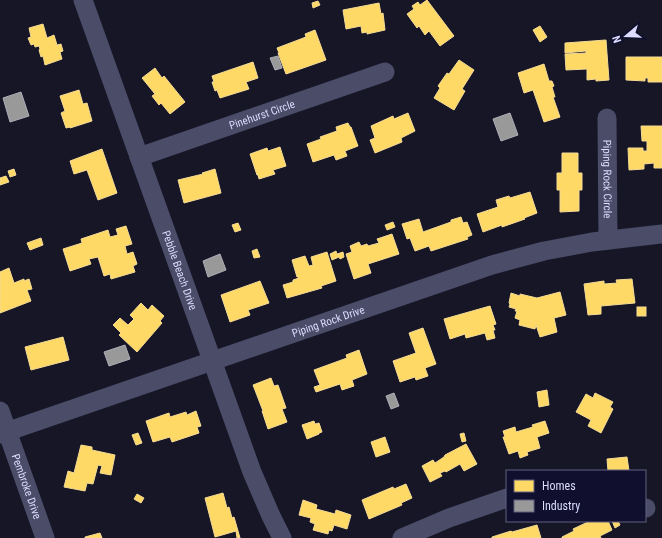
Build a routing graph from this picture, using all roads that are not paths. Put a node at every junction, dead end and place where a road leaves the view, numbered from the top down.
1 (83, 0) edge
2 (385, 72) dead end
3 (607, 118) dead end
4 (139, 157) junction
5 (662, 234) edge
6 (608, 240) junction
7 (212, 361) junction
8 (0, 411) edge
9 (4, 433) edge
10 (506, 498) edge
11 (45, 538) edge
12 (282, 538) edge
13 (402, 538) edge

1 - 4 street, Pebble Beach Drive
2 - 4 street, Pinehurst Circle
3 - 6 street, Piping Rock Circle
4 - 7 street, Pebble Beach Drive
5 - 6 street, Piping Rock Drive
6 - 7 street, Piping Rock Drive
7 - 9 street, Piping Rock Drive
7 - 12 street, Pebble Beach Drive
8 - 9 street, Pembroke Drive
9 - 11 street, Pembroke Drive
10 - 13 street

